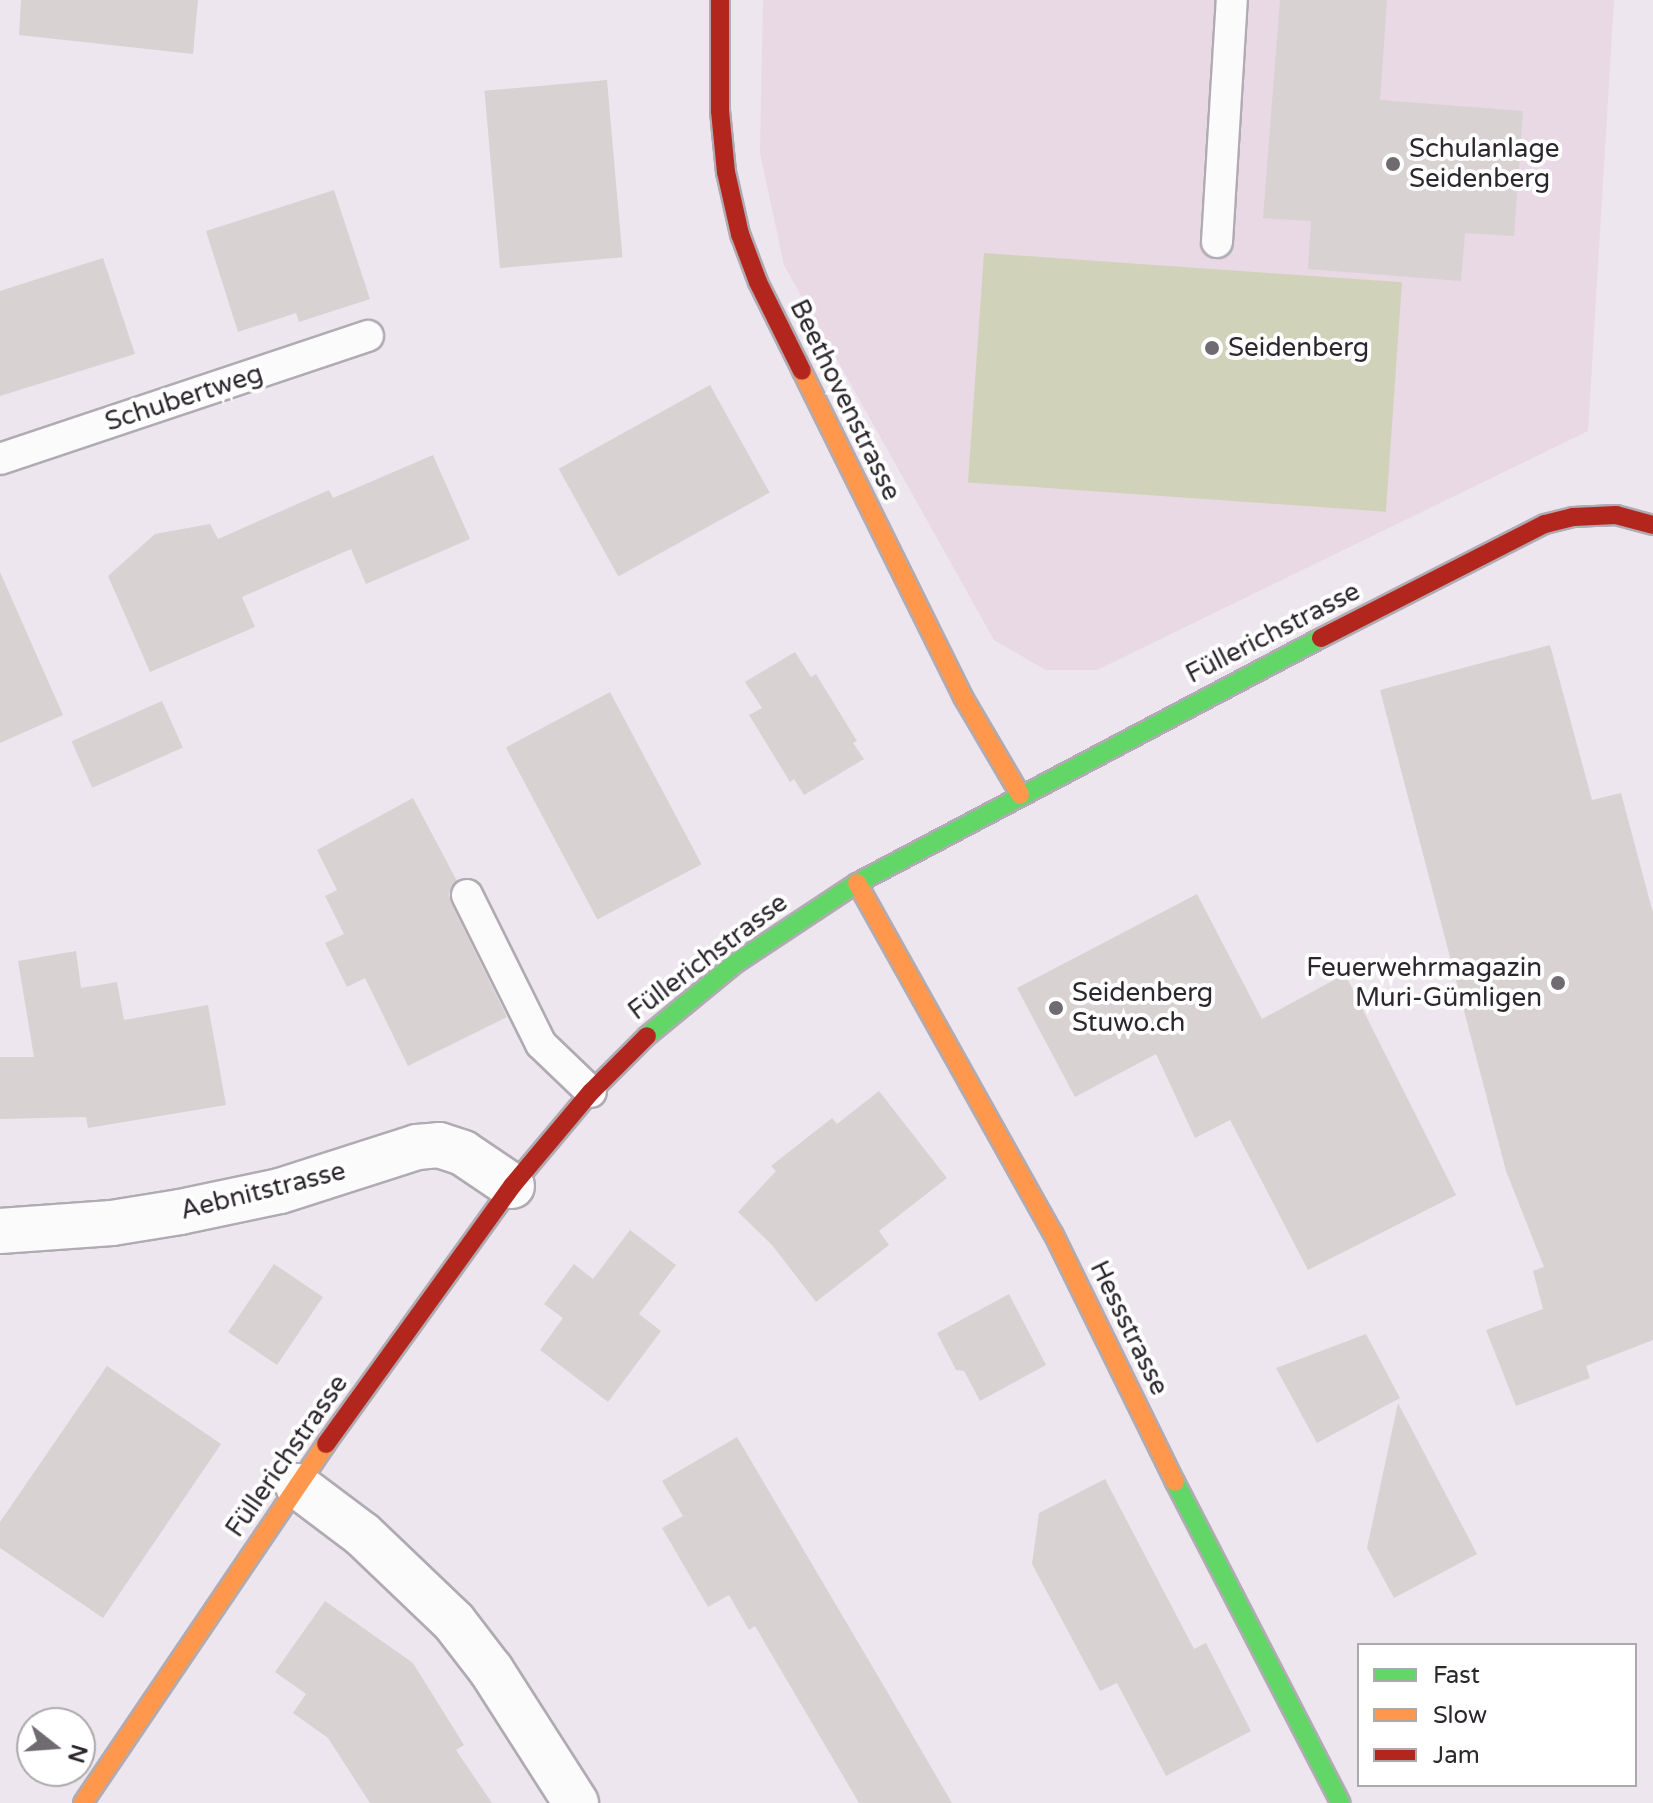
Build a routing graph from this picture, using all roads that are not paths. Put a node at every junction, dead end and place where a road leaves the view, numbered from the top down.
1 (720, 0) edge
2 (1232, 0) edge
3 (1217, 242) dead end
4 (368, 336) dead end
5 (0, 459) edge
6 (1653, 525) edge
7 (1020, 794) junction
8 (857, 883) junction
9 (467, 895) dead end
10 (591, 1092) junction
11 (512, 1186) junction
12 (0, 1231) edge
13 (298, 1486) junction
14 (83, 1803) edge
15 (576, 1803) edge
16 (1341, 1803) edge

1 - 7 street, Beethovenstrasse
2 - 3 lane
4 - 5 lane, Schubertweg
6 - 7 street, Füllerichstrasse
7 - 8 street, Füllerichstrasse
8 - 10 street, Füllerichstrasse
8 - 16 street, Hessstrasse
9 - 10 lane
10 - 11 street, Füllerichstrasse
11 - 12 street, Aebnitstrasse
11 - 13 street, Füllerichstrasse
13 - 14 street, Füllerichstrasse
13 - 15 street

